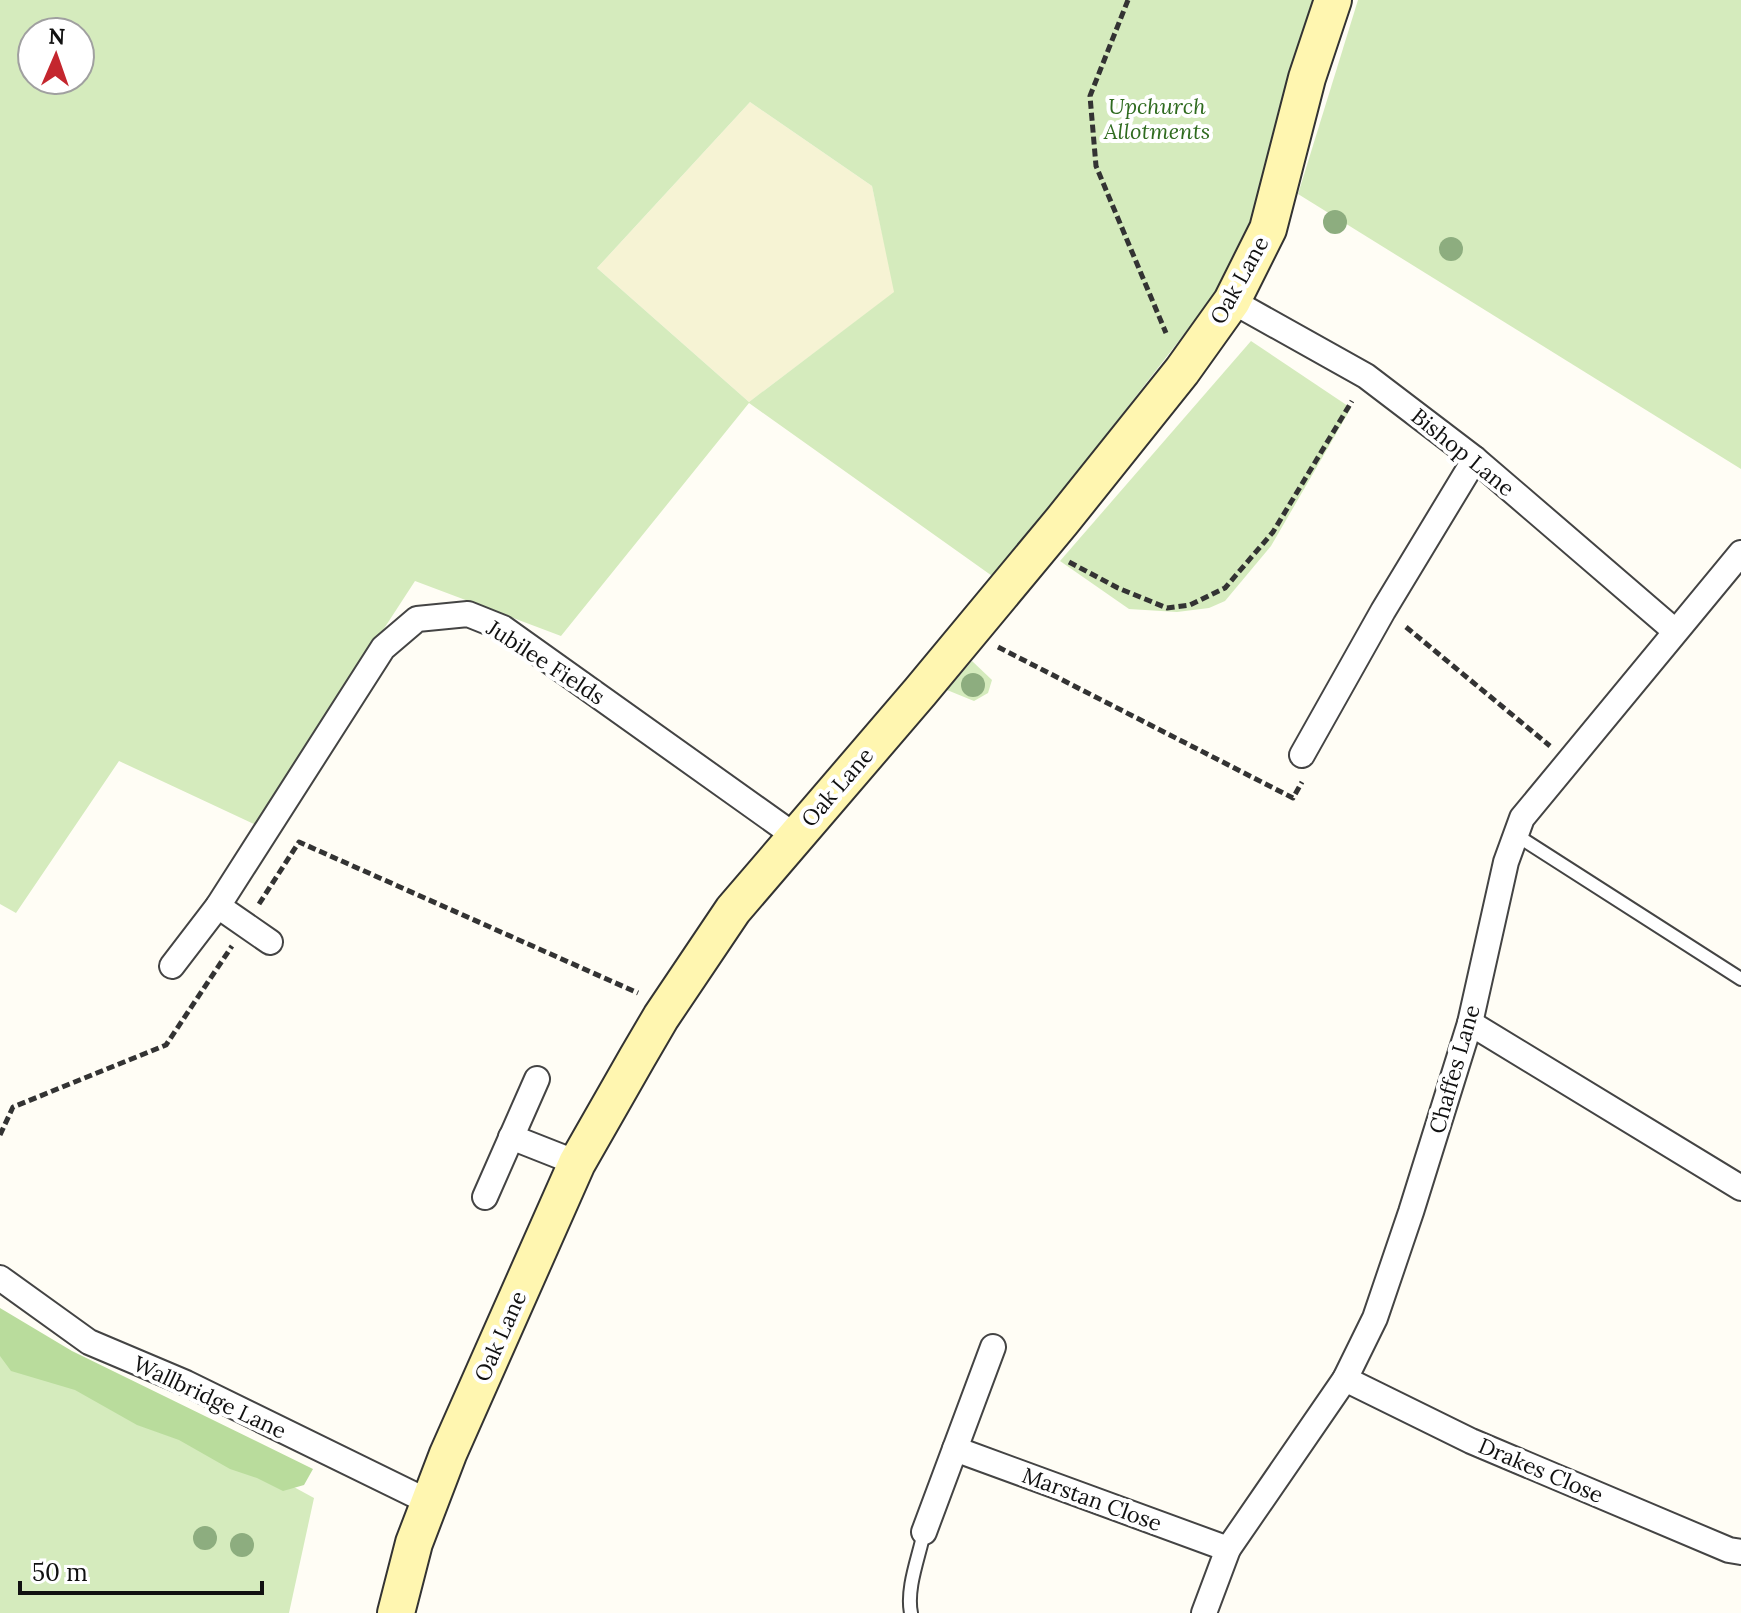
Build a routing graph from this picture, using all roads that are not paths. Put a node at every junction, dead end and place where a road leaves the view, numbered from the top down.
1 (1333, 0) edge
2 (1232, 301) junction
3 (1475, 459) junction
4 (1741, 553) edge
5 (1675, 631) junction
6 (1302, 755) road end
7 (1516, 835) junction
8 (795, 836) junction
9 (218, 906) junction
10 (270, 942) dead end
11 (172, 966) dead end
12 (1741, 979) edge
13 (1470, 1023) junction
14 (537, 1079) dead end
15 (511, 1137) junction
16 (577, 1163) junction
17 (1741, 1188) edge
18 (485, 1197) dead end
19 (0, 1278) edge
20 (993, 1347) dead end
21 (1345, 1379) junction
22 (955, 1449) junction
23 (429, 1502) junction
24 (924, 1532) joint
25 (1228, 1549) junction
26 (1741, 1552) edge
27 (396, 1613) edge
28 (911, 1613) edge
29 (1204, 1613) edge

1 - 2 street, Oak Lane
2 - 3 street, Bishop Lane
2 - 8 street, Oak Lane
3 - 5 street, Bishop Lane
3 - 6 street
4 - 5 street, Chaffes Lane
5 - 7 street, Chaffes Lane
7 - 12 lane
7 - 13 street, Chaffes Lane
8 - 9 street, Jubilee Fields
8 - 16 street, Oak Lane
9 - 10 street
9 - 11 street, Jubilee Fields
13 - 17 street
13 - 21 street, Chaffes Lane
14 - 15 street
15 - 16 street
15 - 18 street
16 - 23 street, Oak Lane
19 - 23 street, Wallbridge Lane
20 - 22 street
21 - 25 street, Chaffes Lane
21 - 26 street, Drakes Close
22 - 24 street
22 - 25 street, Marstan Close
23 - 27 street, Oak Lane
24 - 28 lane
25 - 29 street, Chaffes Lane

